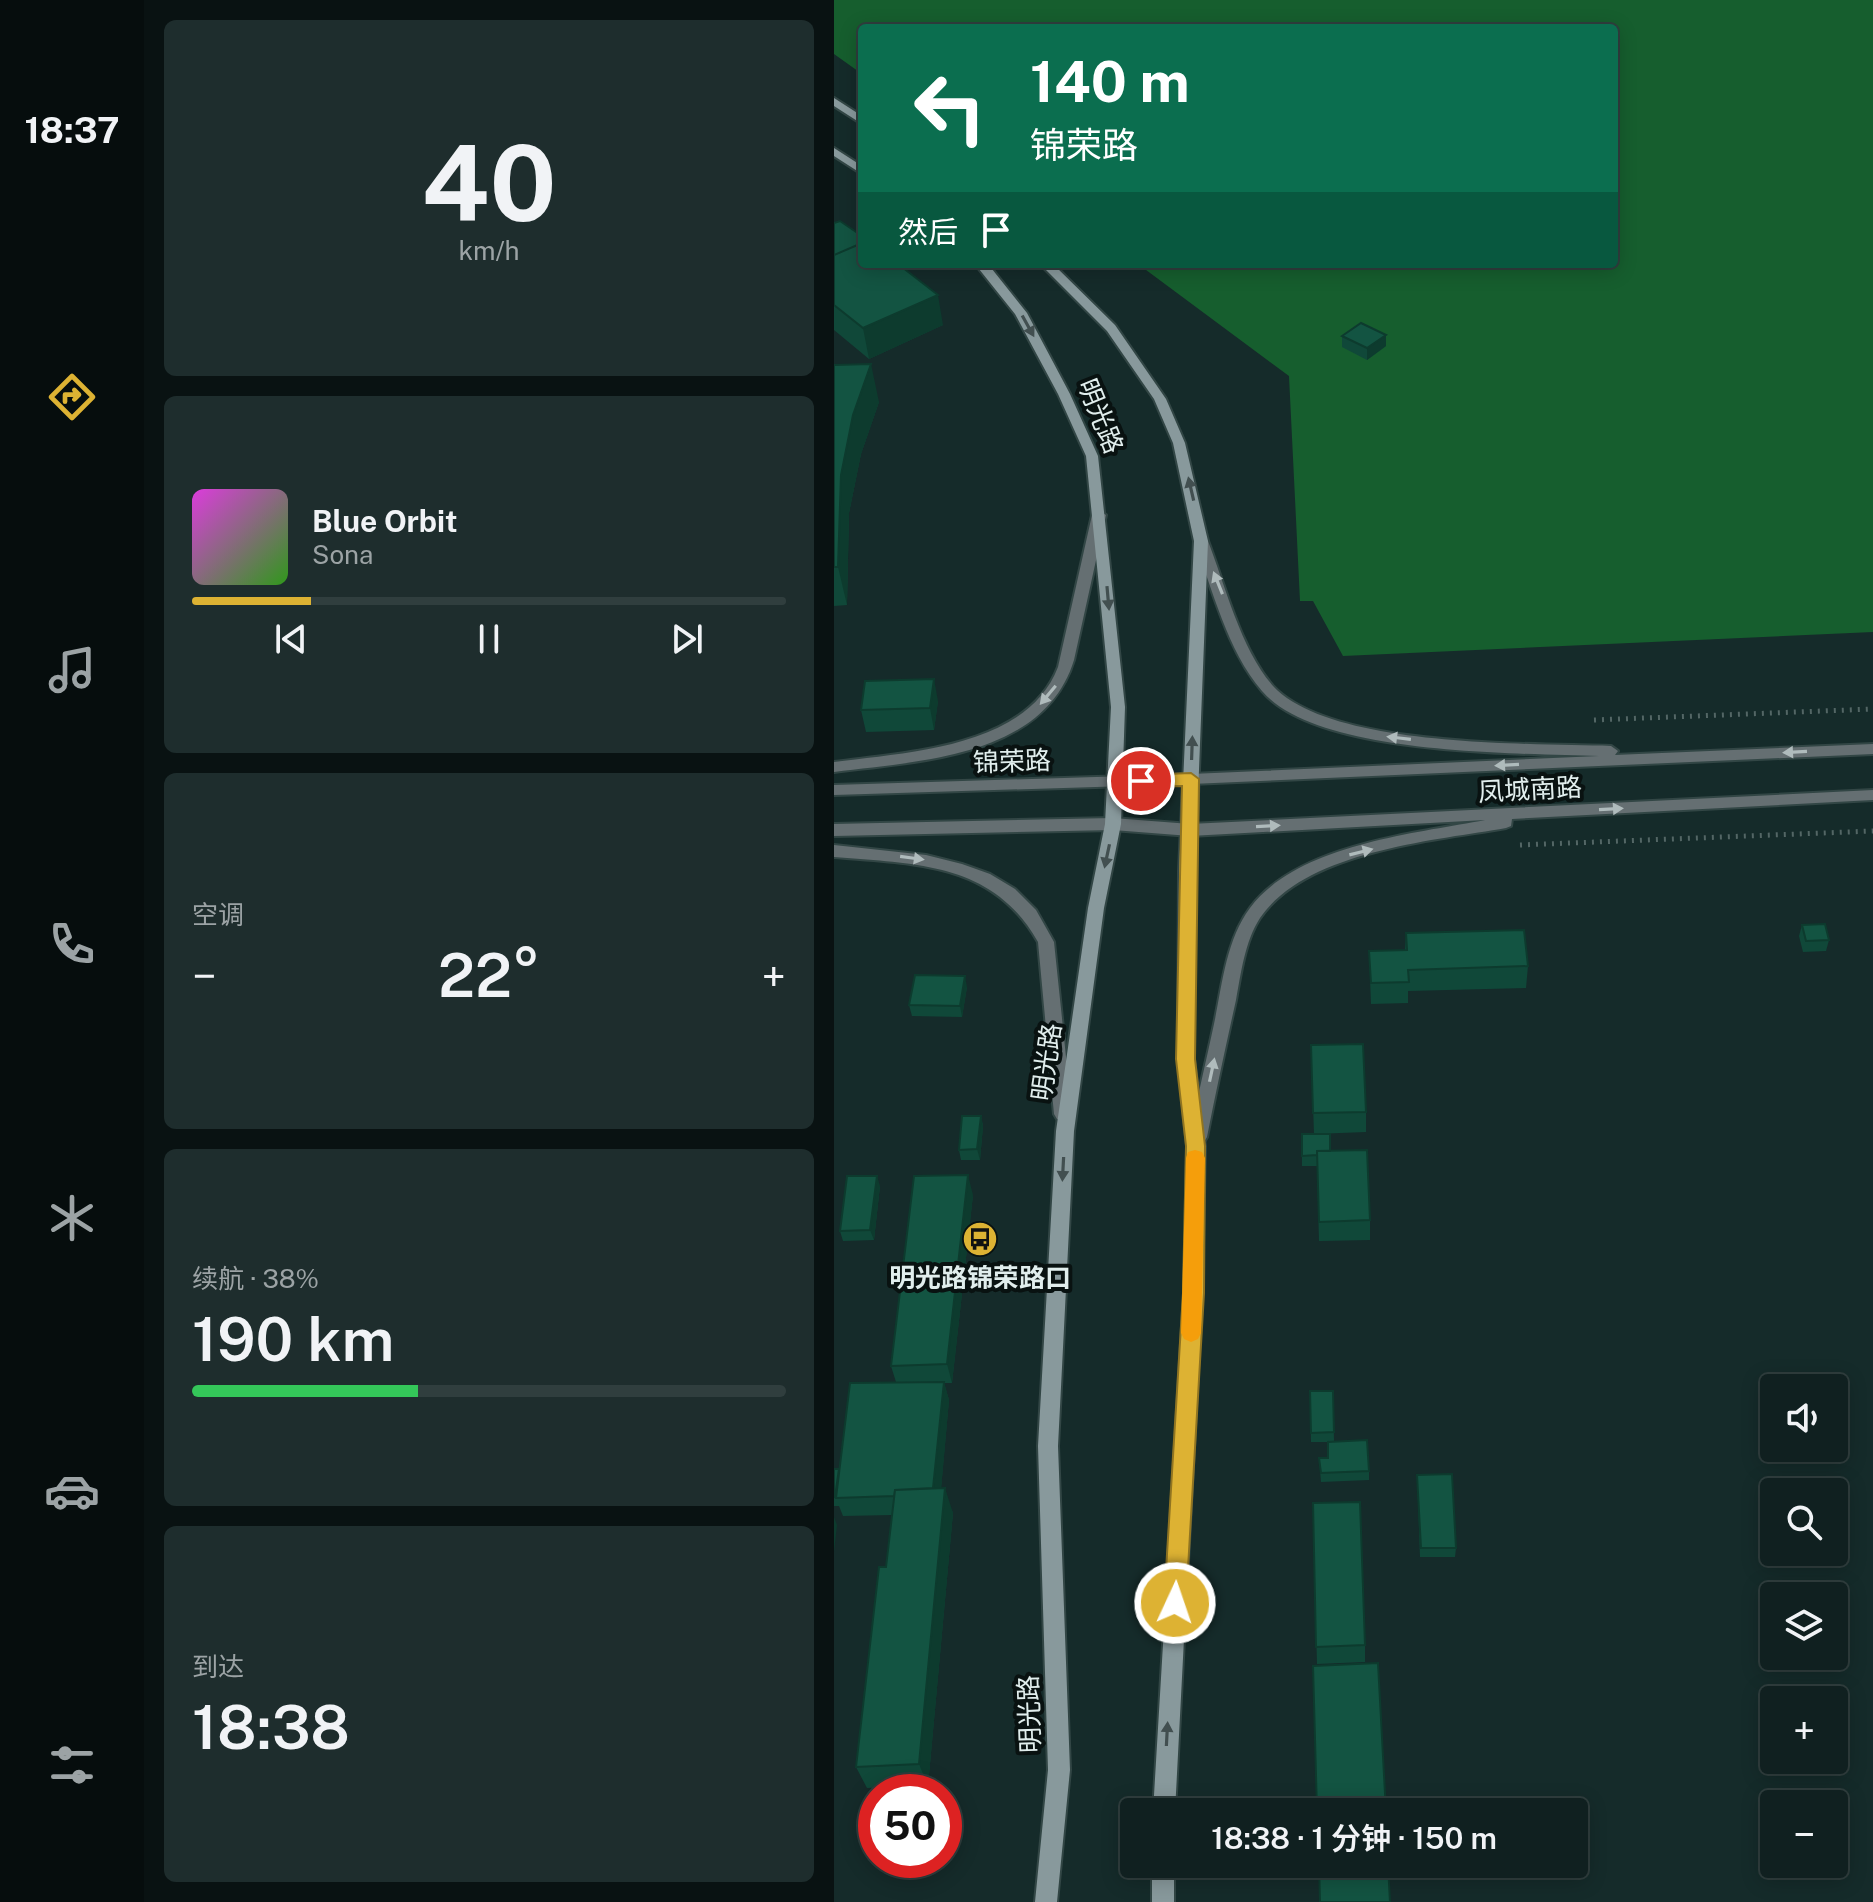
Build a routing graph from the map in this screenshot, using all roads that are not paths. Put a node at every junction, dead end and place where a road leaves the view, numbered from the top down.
1 (834, 101) edge
2 (858, 118) edge
3 (834, 151) edge
4 (858, 168) edge
5 (985, 268) edge
6 (1050, 268) edge
7 (1099, 514) junction
8 (1201, 541) junction
9 (1873, 749) edge
10 (1700, 757) junction
11 (834, 767) edge
12 (1191, 779) junction
13 (1116, 782) junction
14 (834, 790) edge
15 (1873, 795) edge
16 (1560, 811) junction
17 (1113, 824) junction
18 (834, 830) edge
19 (1190, 830) junction
20 (834, 851) edge
21 (1065, 1131) junction
22 (1196, 1146) junction
23 (1165, 1798) edge
24 (1163, 1878) edge
25 (1046, 1902) edge
26 (1163, 1902) edge

1 - 2 main road
3 - 4 main road
5 -> 7 main road, 明光路
8 -> 6 main road, 明光路
7 -> 11 street
7 -> 13 main road, 明光路
10 -> 8 street
12 -> 8 main road, 明光路
9 -> 10 street, 凤城南路
10 -> 12 street, 凤城南路
12 - 13 street, 锦荣路
12 - 19 main road, 明光路
13 - 14 street, 锦荣路
13 - 17 main road, 明光路
16 -> 15 street, 凤城南路
19 -> 16 street, 凤城南路
22 -> 16 street
17 - 18 street
17 - 19 street
17 -> 21 main road, 明光路
19 - 22 main road, 明光路
20 -> 21 street
21 -> 25 main road, 明光路
23 -> 22 main road, 明光路
24 - 26 main road

